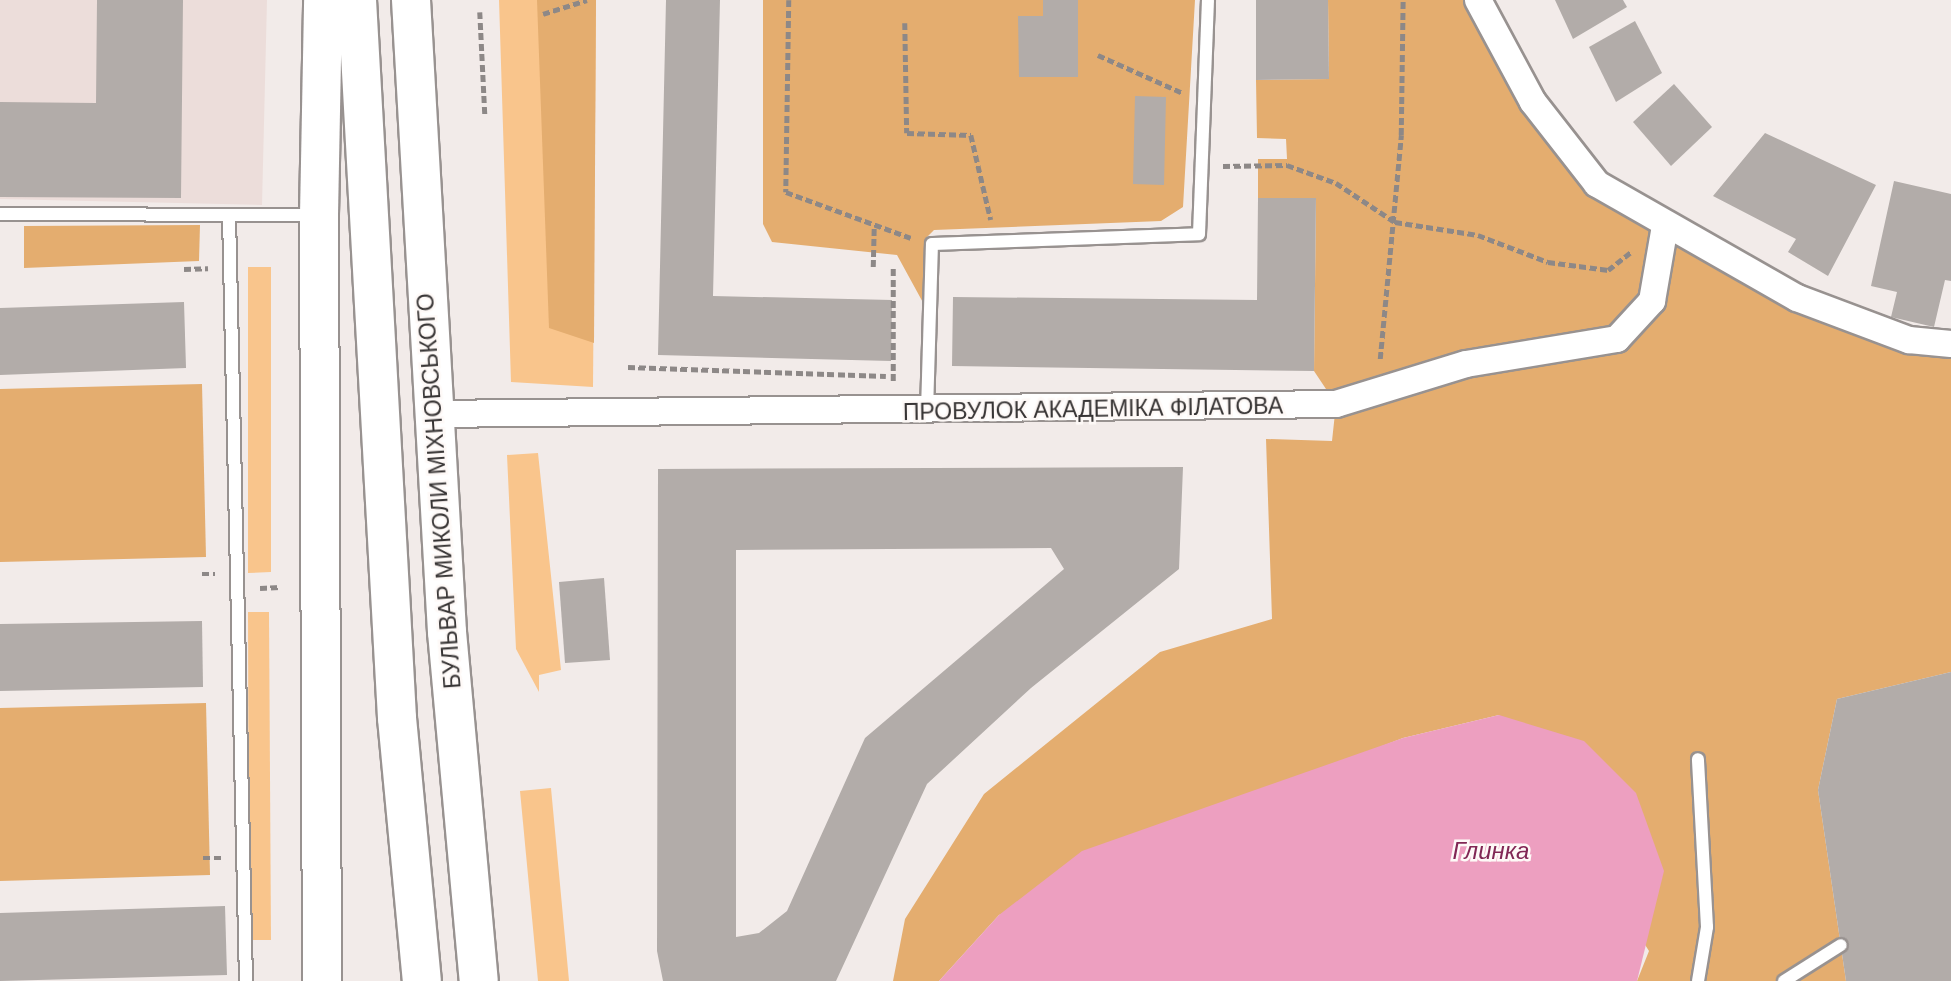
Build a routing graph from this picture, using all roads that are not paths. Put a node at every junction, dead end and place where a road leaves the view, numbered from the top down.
1 (323, 0) edge
2 (357, 0) edge
3 (411, 0) edge
4 (1208, 0) edge
5 (1478, 0) edge
6 (0, 214) edge
7 (229, 215) junction
8 (319, 215) junction
9 (1665, 226) junction
10 (1951, 344) edge
11 (927, 411) junction
12 (432, 414) junction
13 (1698, 759) dead end
14 (1841, 945) dead end
15 (246, 981) edge
16 (322, 981) edge
17 (422, 981) edge
18 (479, 981) edge
19 (1698, 981) edge
20 (1784, 981) edge

1 - 8 main road
2 - 17 main road
3 - 12 main road, БУЛЬВАР МИКОЛИ МІХНОВСЬКОГО
4 - 11 lane
5 - 9 street
6 - 7 lane
7 - 8 lane
7 - 15 lane
8 - 16 main road
9 - 10 street
9 - 11 street, ПРОВУЛОК АКАДЕМІКА ФІЛАТОВА
11 - 12 street, ПРОВУЛОК АКАДЕМІКА ФІЛАТОВА
12 - 18 main road, БУЛЬВАР МИКОЛИ МІХНОВСЬКОГО
13 - 19 lane
14 - 20 lane

